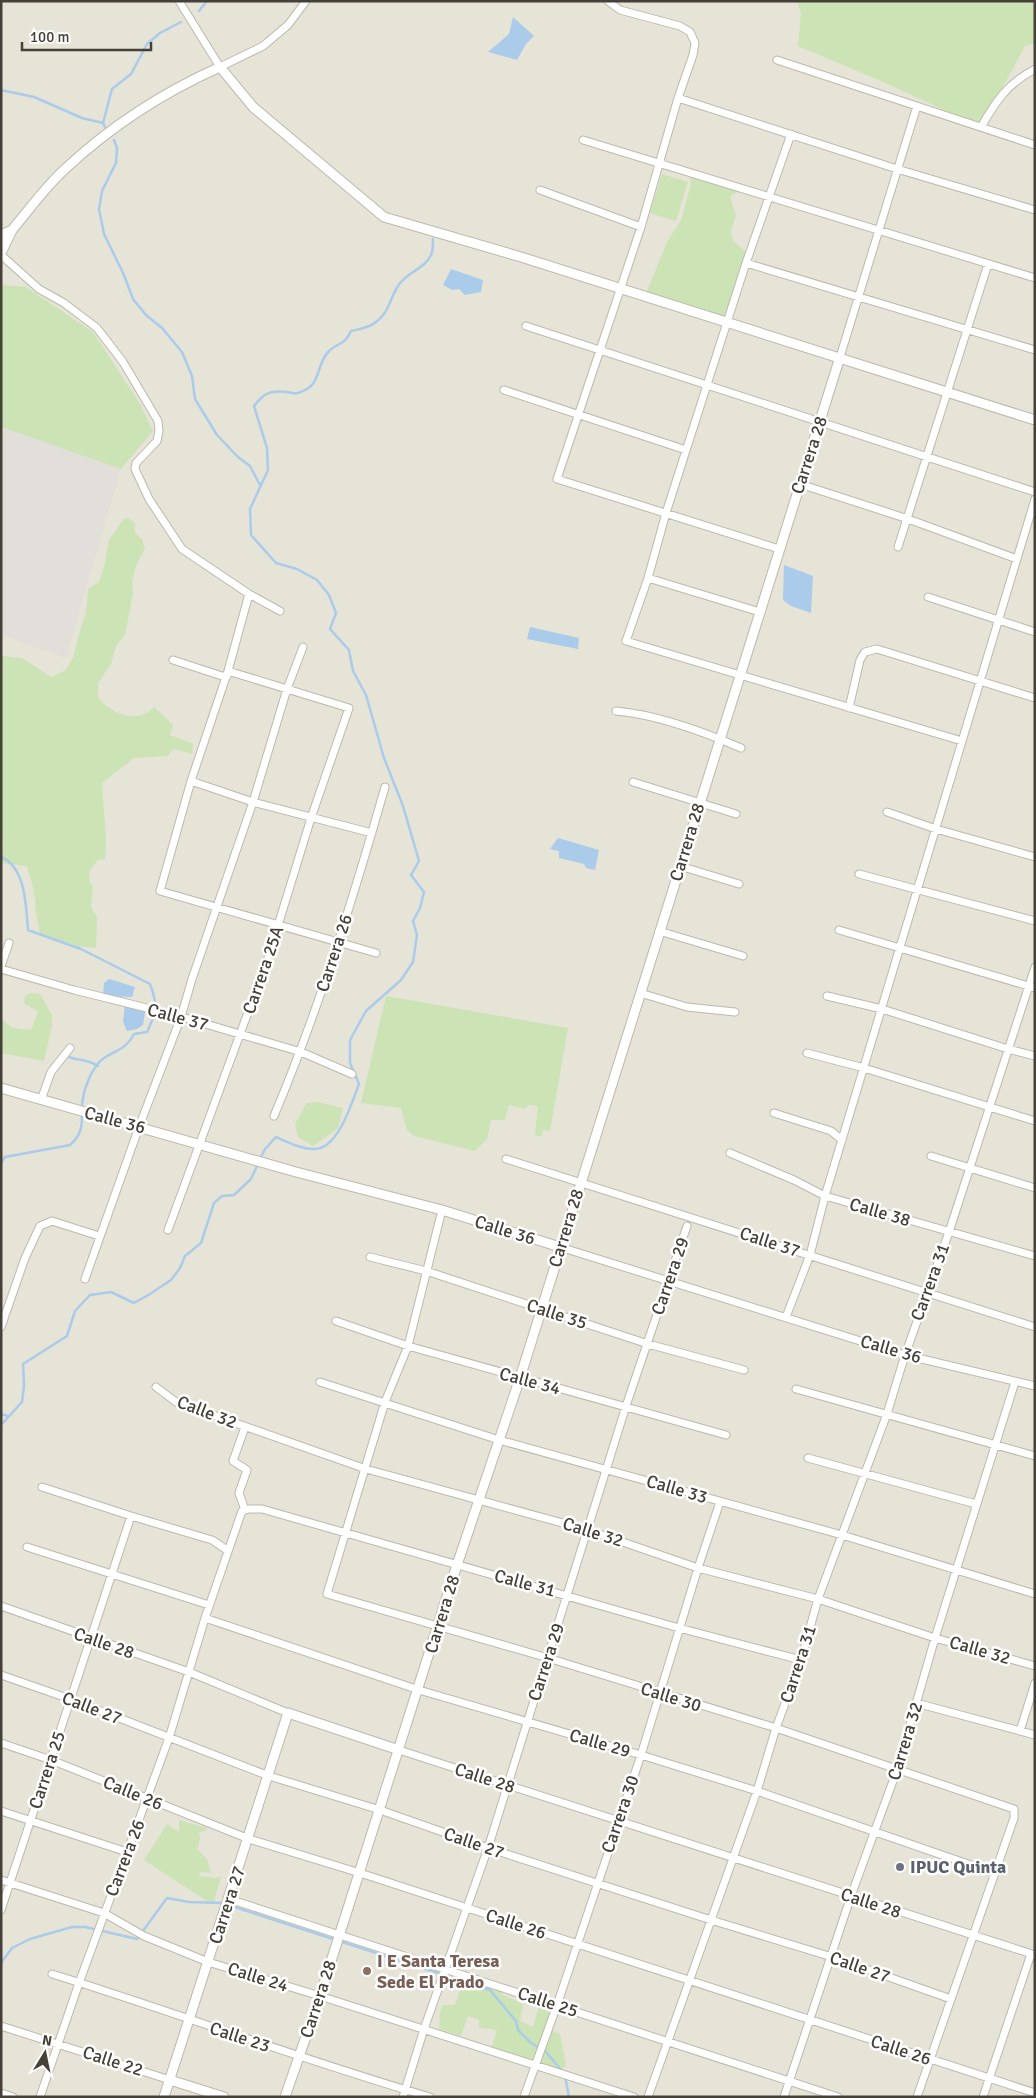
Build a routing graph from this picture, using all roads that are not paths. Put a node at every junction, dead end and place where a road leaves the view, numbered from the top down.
1 (179, 1) edge
2 (306, 1) edge
3 (608, 1) edge
4 (777, 60) dead end
5 (220, 67) junction
6 (1035, 69) edge
7 (678, 98) junction
8 (916, 106) junction
9 (981, 127) junction
10 (791, 134) junction
11 (583, 140) dead end
12 (1035, 145) edge
13 (659, 163) junction
14 (897, 169) junction
15 (540, 190) dead end
16 (769, 196) junction
17 (1035, 210) edge
18 (641, 227) junction
19 (12, 230) junction
20 (879, 230) junction
21 (1, 235) edge
22 (1, 254) edge
23 (746, 263) junction
24 (988, 264) junction
25 (1035, 278) edge
26 (621, 289) junction
27 (859, 297) junction
28 (728, 323) junction
29 (526, 326) dead end
30 (968, 330) junction
31 (599, 349) junction
32 (1035, 350) edge
33 (840, 358) junction
34 (708, 386) junction
35 (504, 390) dead end
36 (946, 393) junction
37 (579, 414) junction
38 (1035, 420) edge
39 (820, 421) junction
40 (686, 450) junction
41 (928, 456) junction
42 (800, 484) junction
43 (1035, 492) edge
44 (1035, 499) edge
45 (666, 513) junction
46 (908, 520) junction
47 (898, 547) dead end
48 (779, 549) junction
49 (1017, 559) junction
50 (648, 578) junction
51 (250, 594) junction
52 (928, 598) dead end
53 (280, 611) dead end
54 (760, 612) junction
55 (998, 620) junction
56 (1035, 632) edge
57 (303, 647) dead end
58 (173, 660) dead end
59 (228, 673) junction
60 (740, 675) junction
61 (980, 681) junction
62 (287, 689) junction
63 (1035, 698) edge
64 (849, 708) junction
65 (616, 712) dead end
66 (720, 738) junction
67 (962, 742) junction
68 (741, 748) dead end
69 (191, 781) junction
70 (633, 782) dead end
71 (385, 787) dead end
72 (253, 802) junction
73 (700, 803) junction
74 (887, 812) dead end
75 (736, 814) dead end
76 (312, 818) junction
77 (936, 829) junction
78 (372, 833) junction
79 (1035, 857) edge
80 (680, 866) junction
81 (859, 874) dead end
82 (739, 884) dead end
83 (917, 890) junction
84 (217, 907) junction
85 (1035, 921) edge
86 (278, 925) junction
87 (839, 930) dead end
88 (659, 931) junction
89 (339, 941) junction
90 (9, 943) dead end
91 (900, 948) junction
92 (376, 953) dead end
93 (743, 956) dead end
94 (1, 967) edge
95 (1035, 967) edge
96 (1032, 988) edge
97 (640, 993) junction
98 (827, 996) dead end
99 (882, 1009) junction
100 (735, 1012) dead end
101 (178, 1016) junction
102 (240, 1035) junction
103 (70, 1048) dead end
104 (1008, 1049) junction
105 (301, 1052) junction
106 (806, 1053) dead end
107 (1035, 1056) edge
108 (864, 1068) junction
109 (352, 1074) dead end
110 (1, 1088) edge
111 (41, 1100) junction
112 (990, 1106) junction
113 (774, 1113) dead end
114 (274, 1116) dead end
115 (1035, 1121) edge
116 (139, 1127) junction
117 (842, 1140) junction
118 (201, 1144) junction
119 (730, 1153) dead end
120 (931, 1156) dead end
121 (506, 1159) dead end
122 (969, 1169) junction
123 (580, 1183) junction
124 (1035, 1188) edge
125 (825, 1196) junction
126 (442, 1210) junction
127 (687, 1226) dead end
128 (168, 1230) dead end
129 (949, 1232) junction
130 (100, 1236) junction
131 (560, 1247) junction
132 (810, 1255) junction
133 (1035, 1256) edge
134 (370, 1257) dead end
135 (426, 1271) junction
136 (85, 1279) dead end
137 (669, 1280) junction
138 (926, 1292) junction
139 (541, 1308) junction
140 (786, 1317) junction
141 (336, 1321) dead end
142 (1035, 1326) edge
143 (1, 1327) edge
144 (648, 1344) junction
145 (408, 1346) junction
146 (904, 1355) junction
147 (744, 1370) dead end
148 (520, 1378) junction
149 (320, 1382) dead end
150 (1015, 1382) junction
151 (156, 1386) dead end
152 (1035, 1386) edge
153 (796, 1389) dead end
154 (385, 1402) junction
155 (626, 1406) junction
156 (887, 1414) junction
157 (245, 1427) junction
158 (726, 1435) dead end
159 (499, 1440) junction
160 (995, 1445) junction
161 (1035, 1456) edge
162 (808, 1458) dead end
163 (606, 1468) junction
164 (366, 1469) junction
165 (865, 1474) junction
166 (42, 1488) dead end
167 (478, 1500) junction
168 (720, 1502) junction
169 (976, 1504) junction
170 (247, 1509) junction
171 (130, 1516) junction
172 (588, 1530) junction
173 (346, 1533) junction
174 (842, 1535) junction
175 (27, 1547) dead end
176 (227, 1550) junction
177 (457, 1565) junction
178 (698, 1568) junction
179 (956, 1570) junction
180 (111, 1574) junction
181 (1035, 1594) edge
182 (567, 1595) junction
183 (818, 1599) junction
184 (209, 1605) junction
185 (1, 1606) edge
186 (205, 1618) junction
187 (439, 1626) junction
188 (679, 1628) junction
189 (935, 1638) junction
190 (91, 1639) junction
191 (548, 1658) junction
192 (801, 1660) junction
193 (1035, 1666) edge
194 (189, 1672) junction
195 (1, 1676) edge
196 (1035, 1683) edge
197 (418, 1690) junction
198 (660, 1694) junction
199 (70, 1699) junction
200 (916, 1703) junction
201 (288, 1713) junction
202 (527, 1722) junction
203 (776, 1728) junction
204 (1020, 1731) junction
205 (1035, 1735) edge
206 (169, 1738) junction
207 (1, 1743) edge
208 (399, 1750) junction
209 (641, 1754) junction
210 (51, 1760) junction
211 (897, 1770) junction
212 (269, 1776) junction
213 (507, 1786) junction
214 (757, 1791) junction
215 (147, 1799) junction
216 (380, 1810) junction
217 (1, 1811) edge
218 (31, 1820) junction
219 (619, 1820) junction
220 (875, 1832) junction
221 (249, 1838) junction
222 (488, 1848) junction
223 (127, 1852) junction
224 (733, 1858) junction
225 (360, 1873) junction
226 (994, 1873) junction
227 (1, 1880) edge
228 (10, 1883) junction
229 (597, 1883) junction
230 (851, 1896) junction
231 (229, 1899) junction
232 (468, 1909) junction
233 (1, 1910) edge
234 (104, 1913) junction
235 (711, 1920) junction
236 (340, 1934) junction
237 (974, 1936) junction
238 (576, 1943) junction
239 (1033, 1955) edge
240 (832, 1957) junction
241 (208, 1962) junction
242 (446, 1970) junction
243 (52, 1974) dead end
244 (690, 1981) junction
245 (79, 1982) junction
246 (320, 1996) junction
247 (951, 1998) junction
248 (557, 2005) junction
249 (189, 2020) junction
250 (811, 2020) junction
251 (1, 2026) edge
252 (424, 2029) junction
253 (668, 2041) junction
254 (58, 2043) junction
255 (299, 2056) junction
256 (930, 2060) junction
257 (535, 2065) junction
258 (988, 2078) junction
259 (170, 2080) junction
260 (789, 2080) junction
261 (1, 2093) edge
262 (404, 2093) edge
263 (1035, 2093) edge
264 (13, 2097) edge
265 (40, 2097) edge
266 (164, 2097) edge
267 (224, 2097) edge
268 (285, 2097) edge
269 (430, 2097) edge
270 (524, 2097) edge
271 (634, 2097) edge
272 (648, 2097) edge
273 (784, 2097) edge
274 (838, 2097) edge
275 (918, 2097) edge
276 (983, 2097) edge

1 - 5 street
2 - 5 street
3 - 7 street
4 - 8 street
5 - 19 street
5 - 26 street
6 - 9 street
7 - 10 street
7 - 13 street
8 - 9 street
8 - 14 street
9 - 12 street
10 - 14 street
10 - 16 street
11 - 13 street
13 - 16 street
13 - 18 street
14 - 17 street
14 - 20 street
15 - 18 street
16 - 20 street
16 - 23 street
18 - 26 street
19 - 21 street
19 - 22 street
20 - 24 street
20 - 27 street
22 - 51 street
23 - 27 street
23 - 28 street
24 - 25 street
24 - 30 street
26 - 28 street
26 - 31 street
27 - 30 street
27 - 33 street
28 - 33 street
28 - 34 street
29 - 31 street
30 - 32 street
30 - 36 street
31 - 34 street
31 - 37 street
33 - 36 street
33 - 39 street, Carrera 28
34 - 39 street
34 - 40 street
35 - 37 street
36 - 38 street
36 - 41 street
37 - 40 street
37 - 45 street
39 - 41 street
39 - 42 street, Carrera 28
40 - 45 street
41 - 43 street
41 - 46 street
42 - 46 street
42 - 48 street, Carrera 28
44 - 49 street
45 - 48 street
45 - 50 street
46 - 47 street
46 - 49 street
48 - 54 street, Carrera 28
49 - 55 street
50 - 54 street
50 - 60 street
51 - 53 street
51 - 59 street
52 - 55 street
54 - 60 street, Carrera 28
55 - 56 street
55 - 61 street
57 - 62 street
58 - 59 street
59 - 62 street
59 - 69 street
60 - 64 street
60 - 66 street, Carrera 28
61 - 63 street
61 - 64 street
61 - 67 street
62 - 72 street
62 - 76 street, Carrera 25A
64 - 67 street
65 - 66 street
66 - 68 street
66 - 73 street, Carrera 28
67 - 77 street
69 - 72 street
69 - 84 street
70 - 73 street
71 - 78 street, Carrera 26
72 - 76 street
72 - 84 street
73 - 75 street
73 - 80 street, Carrera 28
74 - 77 street
76 - 78 street
76 - 86 street, Carrera 25A
77 - 79 street
77 - 83 street
78 - 89 street, Carrera 26
80 - 82 street
80 - 88 street, Carrera 28
81 - 83 street
83 - 85 street
83 - 91 street
84 - 86 street
84 - 101 street
86 - 89 street
86 - 102 street, Carrera 25A
87 - 91 street
88 - 93 street
88 - 97 street, Carrera 28
89 - 92 street
89 - 105 street, Carrera 26
90 - 94 street
91 - 96 street
91 - 99 street
94 - 101 street, Calle 37
95 - 96 street, Carrera 31
96 - 104 street, Carrera 31
97 - 100 street
97 - 123 street, Carrera 28
98 - 99 street
99 - 104 street
99 - 108 street
101 - 102 street, Calle 37
101 - 116 street
102 - 105 street, Calle 37
102 - 118 street, Carrera 25A
103 - 111 street
104 - 107 street
104 - 112 street, Carrera 31
105 - 109 street, Calle 37
105 - 114 street, Carrera 26
106 - 108 street
108 - 112 street
108 - 117 street
110 - 111 street, Calle 36
111 - 116 street, Calle 36
112 - 115 street
112 - 122 street, Carrera 31
113 - 117 street
116 - 118 street, Calle 36
116 - 130 street
117 - 125 street
118 - 126 street, Calle 36
118 - 128 street, Carrera 25A
119 - 125 street, Calle 38
120 - 122 street
121 - 123 street, Calle 37
122 - 124 street
122 - 129 street, Carrera 31
123 - 131 street, Carrera 28
123 - 132 street, Calle 37
125 - 129 street, Calle 38
125 - 132 street
126 - 131 street, Calle 36
126 - 135 street
127 - 137 street, Carrera 29
129 - 133 street, Calle 38
129 - 138 street, Carrera 31
130 - 136 street
130 - 143 street
131 - 137 street, Calle 36
131 - 139 street, Carrera 28
132 - 138 street, Calle 37
132 - 140 street
134 - 135 street, Calle 35
135 - 139 street, Calle 35
135 - 145 street
137 - 140 street, Calle 36
137 - 144 street, Carrera 29
138 - 142 street, Calle 37
138 - 146 street, Carrera 31
139 - 144 street, Calle 35
139 - 148 street, Carrera 28
140 - 146 street, Calle 36
141 - 145 street, Calle 34
144 - 147 street, Calle 35
144 - 155 street, Carrera 29
145 - 148 street, Calle 34
145 - 154 street
146 - 150 street, Calle 36
146 - 156 street, Carrera 31
148 - 155 street, Calle 34
148 - 159 street, Carrera 28
149 - 154 street, Calle 33
150 - 152 street, Calle 36
150 - 160 street, Carrera 32
151 - 157 street, Calle 32
153 - 156 street
154 - 159 street, Calle 33
154 - 164 street
155 - 158 street, Calle 34
155 - 163 street, Carrera 29
156 - 160 street
156 - 165 street, Carrera 31
157 - 164 street, Calle 32
157 - 170 street
159 - 163 street, Calle 33
159 - 167 street, Carrera 28
160 - 161 street
160 - 169 street, Carrera 32
162 - 165 street
163 - 168 street, Calle 33
163 - 172 street, Carrera 29
164 - 167 street, Calle 32
164 - 173 street
165 - 169 street
165 - 174 street, Carrera 31
166 - 171 street
167 - 172 street, Calle 32
167 - 177 street, Carrera 28
168 - 174 street, Calle 33
168 - 178 street, Carrera 30
169 - 179 street, Carrera 32
170 - 173 street, Calle 31
170 - 176 street, Carrera 26
171 - 176 street
171 - 180 street, Carrera 25
172 - 178 street, Calle 32
172 - 182 street, Carrera 29
173 - 177 street, Calle 31
173 - 187 street, Calle 30
174 - 179 street, Calle 33
174 - 183 street, Carrera 31
175 - 180 street
176 - 184 street, Carrera 26
177 - 182 street, Calle 31
177 - 187 street, Carrera 28
178 - 183 street, Calle 32
178 - 188 street, Carrera 30
179 - 181 street, Calle 33
179 - 189 street, Carrera 32
180 - 184 street
180 - 190 street, Carrera 25
182 - 188 street, Calle 31
182 - 191 street, Carrera 29
183 - 189 street, Calle 32
183 - 192 street, Carrera 31
184 - 186 street, Carrera 26
185 - 190 street, Calle 28
186 - 194 street, Carrera 26
186 - 197 street, Calle 29
187 - 191 street, Calle 30
187 - 197 street, Carrera 28
188 - 192 street, Calle 31
188 - 198 street, Carrera 30
189 - 193 street, Calle 32
189 - 200 street, Carrera 32
190 - 194 street, Calle 28
190 - 199 street, Carrera 25
191 - 198 street, Calle 30
191 - 202 street, Carrera 29
192 - 203 street, Carrera 31
194 - 201 street, Calle 28
194 - 206 street, Carrera 26
195 - 199 street, Calle 27
196 - 204 street
197 - 202 street, Calle 29
197 - 208 street, Carrera 28
198 - 203 street, Calle 30
198 - 209 street, Carrera 30
199 - 206 street, Calle 27
199 - 210 street, Carrera 25
200 - 204 street
200 - 211 street, Carrera 32
201 - 208 street, Calle 28
201 - 212 street, Carrera 27
202 - 209 street, Calle 29
202 - 213 street, Carrera 29
203 - 211 street, Calle 30
203 - 214 street, Carrera 31
204 - 205 street
206 - 212 street, Calle 27
206 - 215 street, Carrera 26
207 - 210 street, Calle 26
208 - 213 street, Calle 28
208 - 216 street, Carrera 28
209 - 214 street, Calle 29
209 - 219 street, Carrera 30
210 - 215 street, Calle 26
210 - 218 street, Carrera 25
211 - 220 street, Carrera 32
211 - 226 street, Calle 30
212 - 216 street, Calle 27
212 - 221 street, Carrera 27
213 - 219 street, Calle 28
213 - 222 street, Carrera 29
214 - 220 street, Calle 29
214 - 224 street, Carrera 31
215 - 221 street, Calle 26
215 - 223 street, Carrera 26
216 - 222 street, Calle 27
216 - 225 street, Carrera 28
217 - 218 street
218 - 223 street
218 - 228 street, Carrera 25
219 - 224 street, Calle 28
219 - 229 street, Carrera 30
220 - 226 street, Calle 29
220 - 230 street, Carrera 32
221 - 225 street, Calle 26
221 - 231 street, Carrera 27
222 - 229 street, Calle 27
222 - 232 street, Carrera 29
223 - 234 street, Carrera 26
224 - 230 street, Calle 28
224 - 235 street, Carrera 31
225 - 232 street, Calle 26
225 - 236 street, Carrera 28
226 - 237 street
227 - 228 street, Calle 24
228 - 233 street, Carrera 25
228 - 234 street, Calle 24
229 - 235 street, Calle 27
229 - 238 street, Carrera 30
230 - 237 street, Calle 28
230 - 240 street, Carrera 32
231 - 236 street, Calle 25
231 - 241 street, Carrera 27
232 - 238 street, Calle 26
232 - 242 street, Carrera 29
234 - 241 street, Calle 24
234 - 245 street, Carrera 26
235 - 240 street, Calle 27
235 - 244 street, Carrera 31
236 - 242 street, Calle 25
236 - 246 street, Carrera 28
237 - 239 street, Calle 28
237 - 247 street
238 - 244 street, Calle 26
238 - 248 street, Carrera 30
239 - 258 street
240 - 247 street, Calle 27
240 - 250 street, Carrera 32
241 - 246 street, Calle 24
241 - 249 street, Carrera 27
242 - 248 street, Calle 25
242 - 252 street, Carrera 29
243 - 245 street, Calle 23
244 - 250 street, Calle 26
244 - 253 street, Carrera 31
245 - 249 street, Calle 23
245 - 254 street, Carrera 26
246 - 252 street, Calle 24
246 - 255 street, Carrera 28
247 - 256 street
248 - 253 street, Calle 25
248 - 257 street, Carrera 30
249 - 255 street, Calle 23
249 - 259 street, Carrera 27
250 - 256 street, Calle 26
250 - 260 street, Carrera 32
251 - 254 street, Calle 22
252 - 257 street, Calle 24
252 - 262 street, Carrera 29
253 - 260 street, Calle 25
253 - 272 street, Carrera 31
254 - 259 street, Calle 22
254 - 265 street, Carrera 26
255 - 262 street, Calle 23
255 - 268 street, Carrera 28
256 - 258 street, Calle 26
256 - 275 street
257 - 270 street, Carrera 30
257 - 271 street, Calle 24
258 - 263 street, Calle 26
258 - 276 street
259 - 266 street, Carrera 27
259 - 267 street, Calle 22
260 - 273 street, Carrera 32
260 - 274 street, Calle 25
261 - 264 street
262 - 269 street, Calle 23

